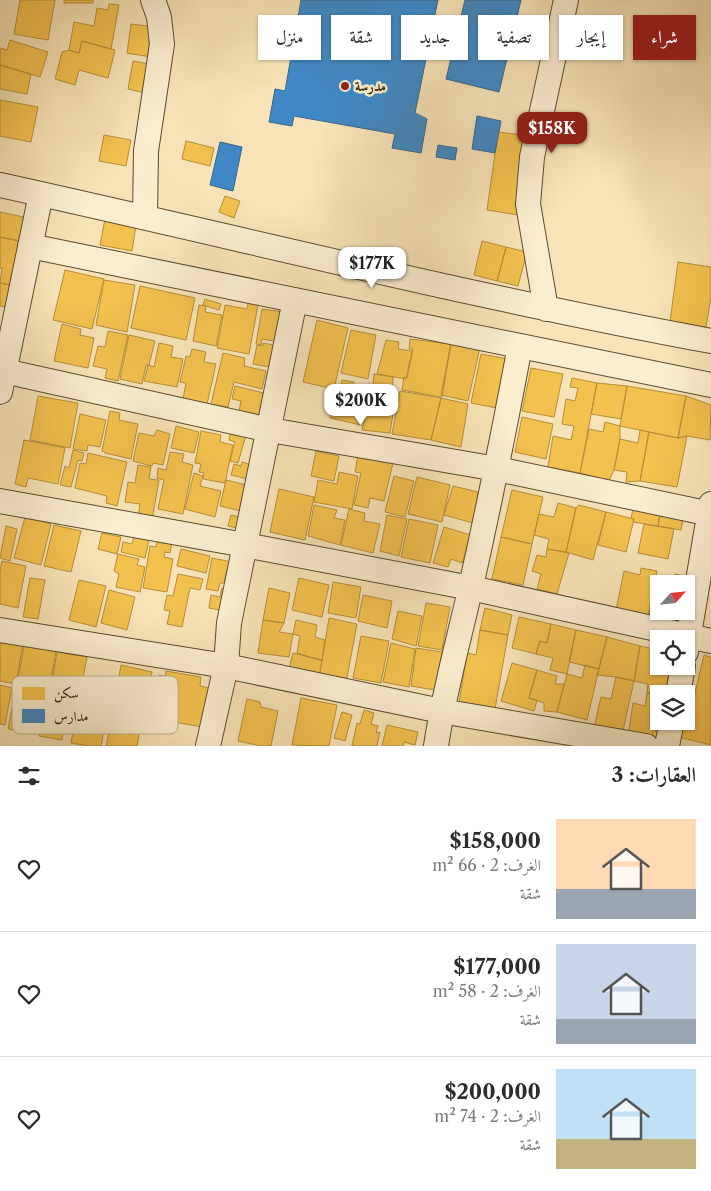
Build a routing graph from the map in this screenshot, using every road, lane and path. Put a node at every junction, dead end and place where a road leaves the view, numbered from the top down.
1 (153, 0) edge
2 (566, 0) edge
3 (0, 185) edge
4 (41, 194) junction
5 (145, 217) junction
6 (30, 246) junction
7 (295, 300) junction
8 (546, 309) junction
9 (711, 340) edge
10 (520, 346) junction
11 (2, 381) edge
12 (711, 385) edge
13 (270, 430) junction
14 (497, 469) junction
15 (0, 501) edge
16 (711, 511) edge
17 (245, 545) junction
18 (471, 588) junction
19 (0, 630) edge
20 (696, 643) edge
21 (226, 666) junction
22 (441, 711) junction
23 (670, 730) edge
24 (208, 746) edge
25 (436, 746) edge
26 (646, 746) edge
27 (667, 746) edge

1 - 5 street
2 - 8 street
3 - 4 street
4 - 5 street
4 - 6 street
5 - 8 street
6 - 7 street
6 - 11 street
7 - 10 street
7 - 13 street
8 - 9 street
10 - 12 street
10 - 14 street
11 - 13 street
13 - 14 street
13 - 17 street
14 - 16 street
14 - 18 street
15 - 17 street
16 - 20 street
17 - 18 street
17 - 21 street
18 - 20 street
18 - 22 street
19 - 21 street
21 - 22 street
21 - 24 street
22 - 25 street
22 - 26 street
23 - 27 street

